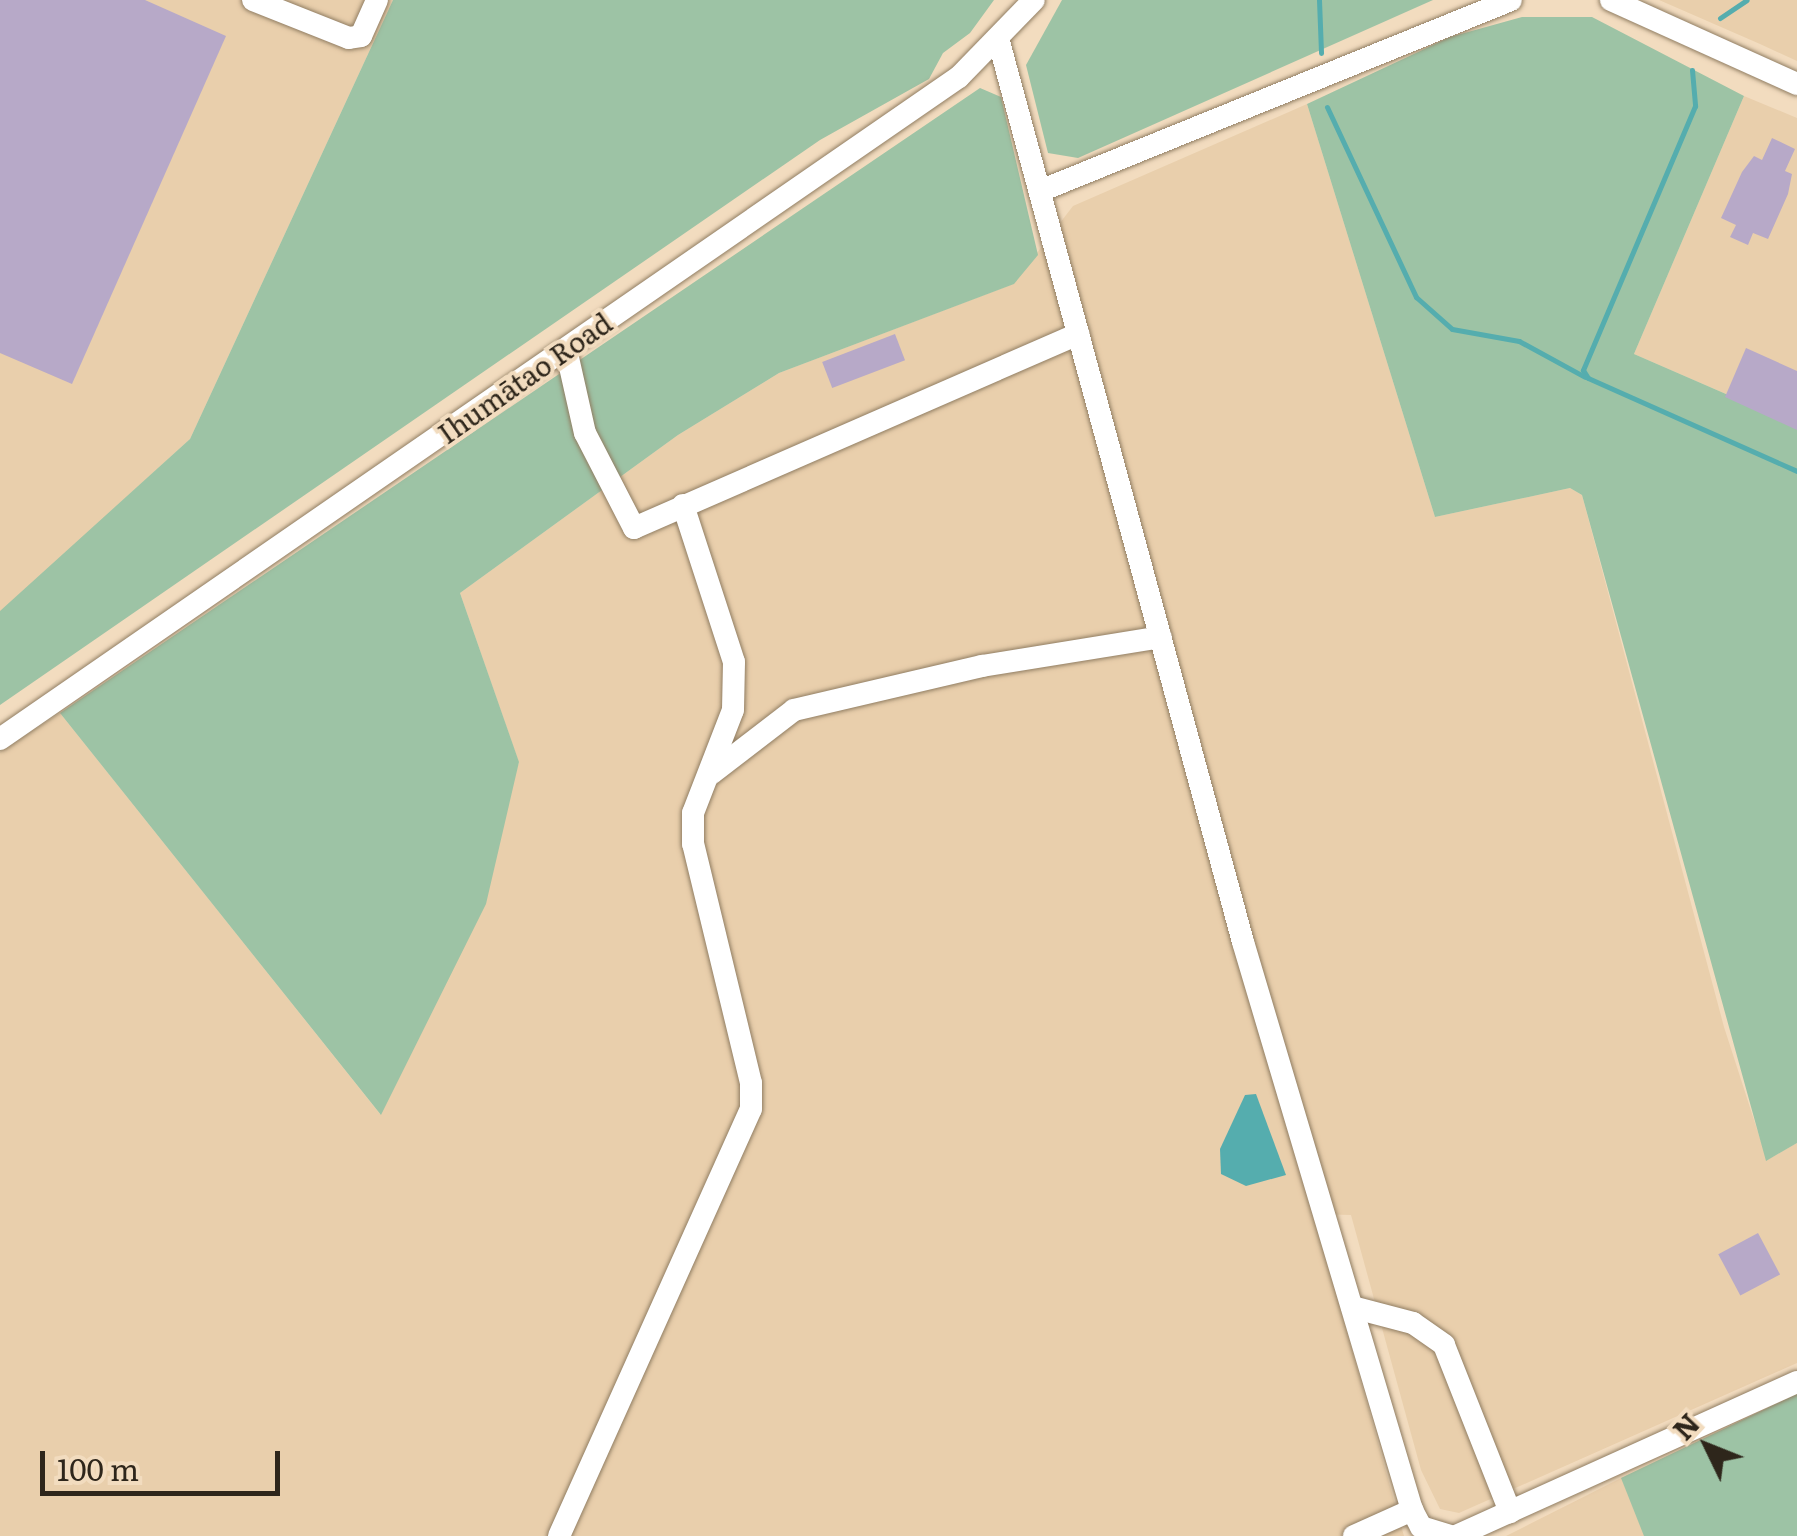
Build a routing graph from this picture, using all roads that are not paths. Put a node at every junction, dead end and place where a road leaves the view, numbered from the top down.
1 (253, 0) edge
2 (377, 0) edge
3 (1034, 0) edge
4 (1511, 0) edge
5 (1626, 2) edge
6 (999, 42) junction
7 (1797, 84) edge
8 (1040, 191) junction
9 (1079, 334) junction
10 (566, 348) junction
11 (683, 504) junction
12 (1161, 636) junction
13 (0, 739) edge
14 (702, 782) junction
15 (1352, 1308) junction
16 (1797, 1382) edge
17 (1412, 1510) junction
18 (1510, 1512) junction
19 (559, 1536) edge
20 (1354, 1536) edge
21 (1454, 1536) edge

1 - 2 street
3 - 6 street, Ihumātao Road
4 - 8 street
5 - 7 street
6 - 8 street
6 - 10 street, Ihumātao Road
8 - 9 street
9 - 11 street
9 - 12 street
10 - 11 street
10 - 13 street, Ihumātao Road
11 - 14 street
12 - 14 street
12 - 15 street
14 - 19 street
15 - 17 street
15 - 18 street
16 - 18 street
17 - 20 street
17 - 21 street
18 - 21 street

